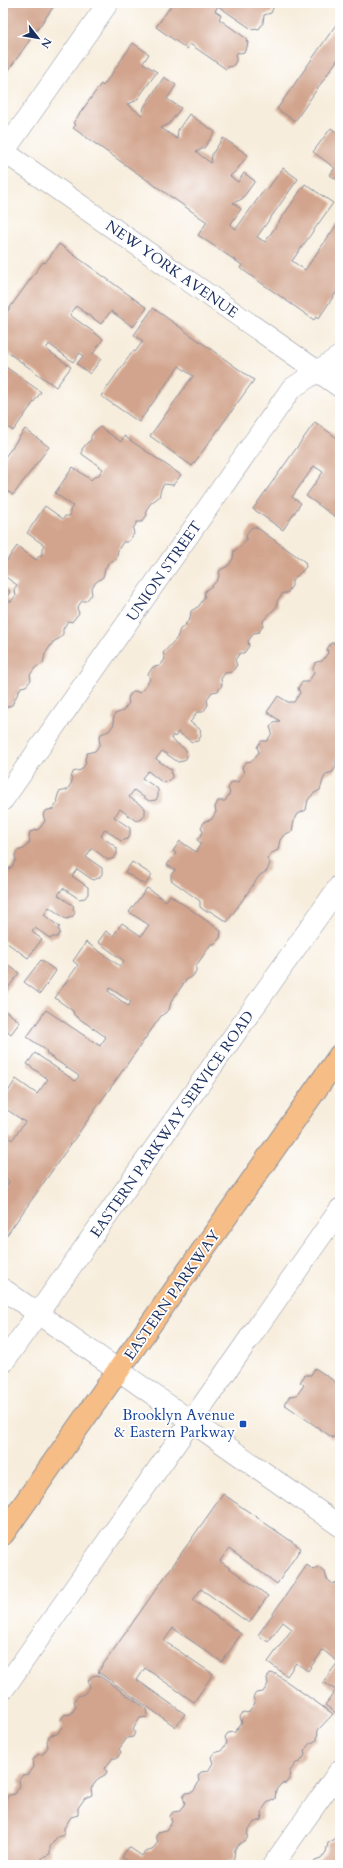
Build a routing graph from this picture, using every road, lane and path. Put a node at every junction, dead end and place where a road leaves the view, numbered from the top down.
1 (108, 3) edge
2 (3, 152) edge
3 (340, 356) edge
4 (318, 372) junction
5 (340, 388) edge
6 (3, 800) edge
7 (340, 885) edge
8 (340, 1056) edge
9 (340, 1209) edge
10 (3, 1289) edge
11 (38, 1314) junction
12 (3, 1364) edge
13 (119, 1370) junction
14 (191, 1421) junction
15 (340, 1526) edge
16 (3, 1534) edge
17 (3, 1690) edge
18 (340, 1770) edge
19 (273, 1865) edge

1 - 2 street
2 - 4 street, NEW YORK AVENUE
3 - 4 street, UNION STREET
4 - 5 street, NEW YORK AVENUE
4 - 6 street, UNION STREET
7 - 11 street, EASTERN PARKWAY SERVICE ROAD
8 - 13 main road, EASTERN PARKWAY
9 - 14 street
10 - 11 street
11 - 12 street, EASTERN PARKWAY SERVICE ROAD
11 - 13 street
13 - 14 street
13 - 16 main road, EASTERN PARKWAY
14 - 15 street
14 - 17 street
18 - 19 street

